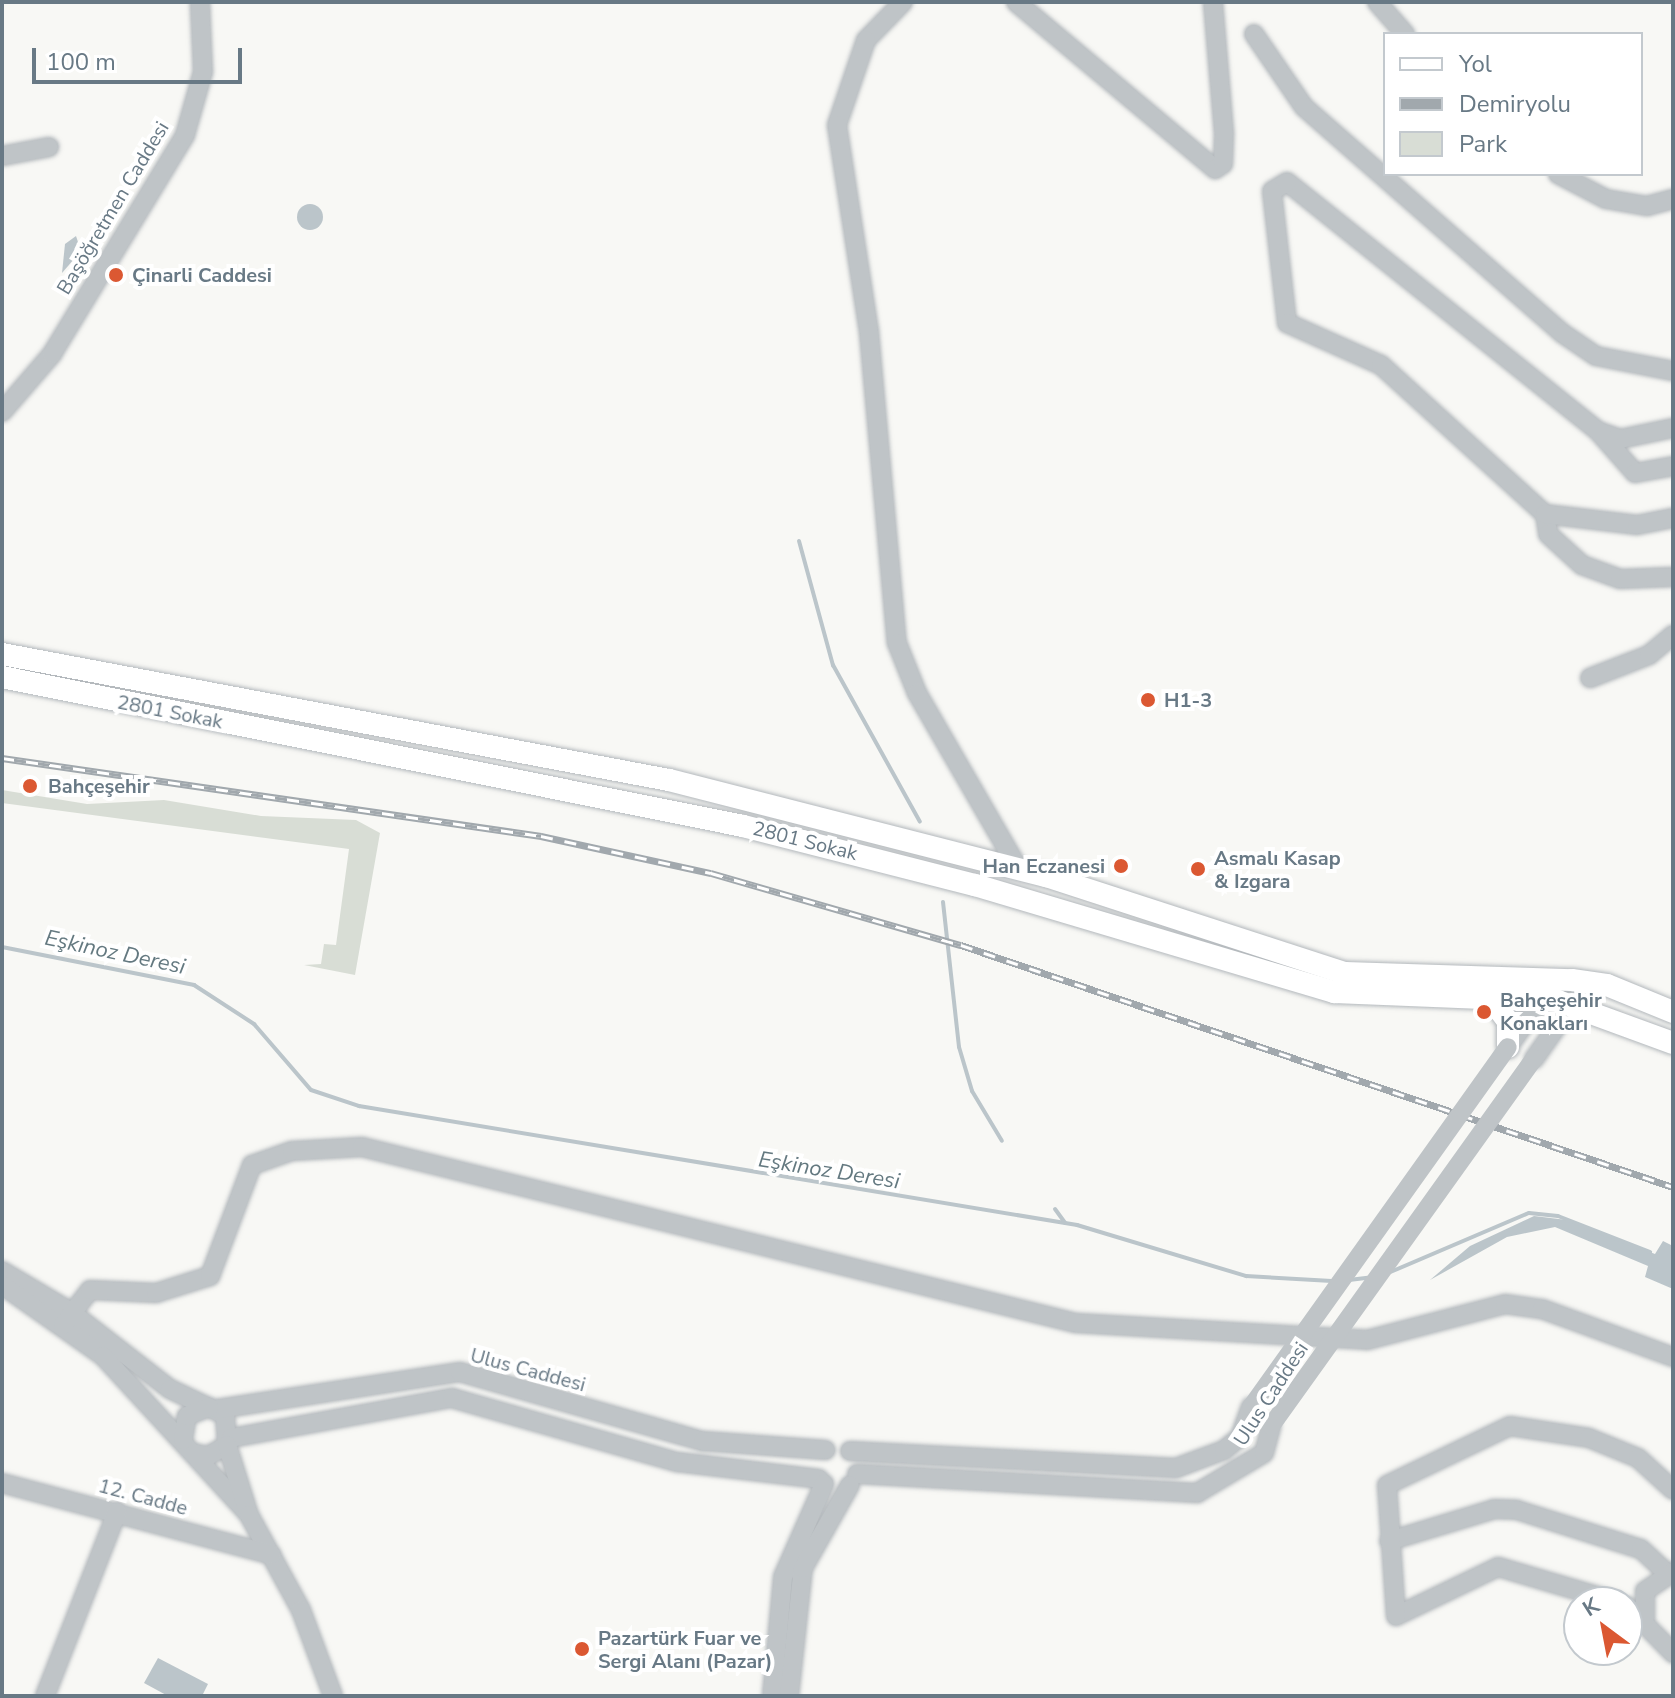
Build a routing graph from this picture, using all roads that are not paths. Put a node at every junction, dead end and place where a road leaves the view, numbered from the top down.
1 (200, 2) edge
2 (903, 2) edge
3 (1016, 2) edge
4 (1213, 2) edge
5 (1377, 2) edge
6 (1403, 32) edge
7 (1254, 34) dead end
8 (49, 147) dead end
9 (2, 156) edge
10 (1562, 176) edge
11 (1673, 199) edge
12 (1673, 371) edge
13 (2, 412) edge
14 (1673, 428) edge
15 (1598, 431) junction
16 (1673, 466) edge
17 (1545, 514) junction
18 (1673, 518) edge
19 (1673, 577) edge
20 (1673, 635) edge
21 (2, 654) edge
22 (2, 677) edge
23 (1590, 678) dead end
24 (1018, 868) junction
25 (945, 877) junction
26 (1544, 989) junction
27 (1489, 996) junction
28 (1569, 998) junction
29 (1673, 1012) edge
30 (1673, 1022) edge
31 (1673, 1043) edge
32 (1508, 1047) junction
33 (2, 1271) edge
34 (2, 1285) edge
35 (67, 1318) junction
36 (1673, 1357) edge
37 (214, 1408) junction
38 (229, 1441) junction
39 (188, 1447) junction
40 (826, 1450) junction
41 (850, 1451) junction
42 (854, 1480) junction
43 (822, 1481) junction
44 (2, 1483) edge
45 (1673, 1490) edge
46 (117, 1512) junction
47 (249, 1515) junction
48 (1389, 1541) junction
49 (272, 1555) junction
50 (1671, 1573) edge
51 (1563, 1586) edge
52 (1645, 1618) joint
53 (1673, 1653) edge
54 (45, 1696) edge
55 (333, 1696) edge
56 (772, 1696) edge
57 (789, 1696) edge

1 - 13 street, Başöğretmen Caddesi
2 - 24 street
3 - 4 street
5 - 6 street
7 - 12 street
8 - 9 street
10 - 11 street
14 - 15 street
15 - 16 street
15 - 17 street
17 - 18 street
17 - 19 street
20 - 23 street
21 - 24 main road, 2801 Sokak
22 - 25 main road, 2801 Sokak
24 - 25 main road
24 - 26 main road, 2801 Sokak
25 - 27 main road, 2801 Sokak
26 - 27 main road, 2801 Sokak
26 - 28 main road
26 - 29 main road
26 - 32 street, Ulus Caddesi
27 - 32 main road
28 - 30 main road
28 - 31 main road
28 - 42 street, Ulus Caddesi, bridge
32 - 41 street, Ulus Caddesi, bridge
33 - 35 street
34 - 35 street
35 - 36 street
35 - 37 street
35 - 39 street
37 - 38 street
37 - 39 street
37 - 40 street, Ulus Caddesi
38 - 39 street, Ulus Caddesi
38 - 43 street, Ulus Caddesi
38 - 47 street
39 - 47 street
40 - 41 street, Ulus Caddesi
40 - 43 street
41 - 42 street
42 - 43 street, Ulus Caddesi
42 - 57 street
43 - 56 street
44 - 46 street, 12. Cadde
45 - 48 street
46 - 49 street, 12. Cadde
46 - 54 street
47 - 49 street
48 - 50 street
48 - 51 street
49 - 55 street
50 - 52 street
52 - 53 street

